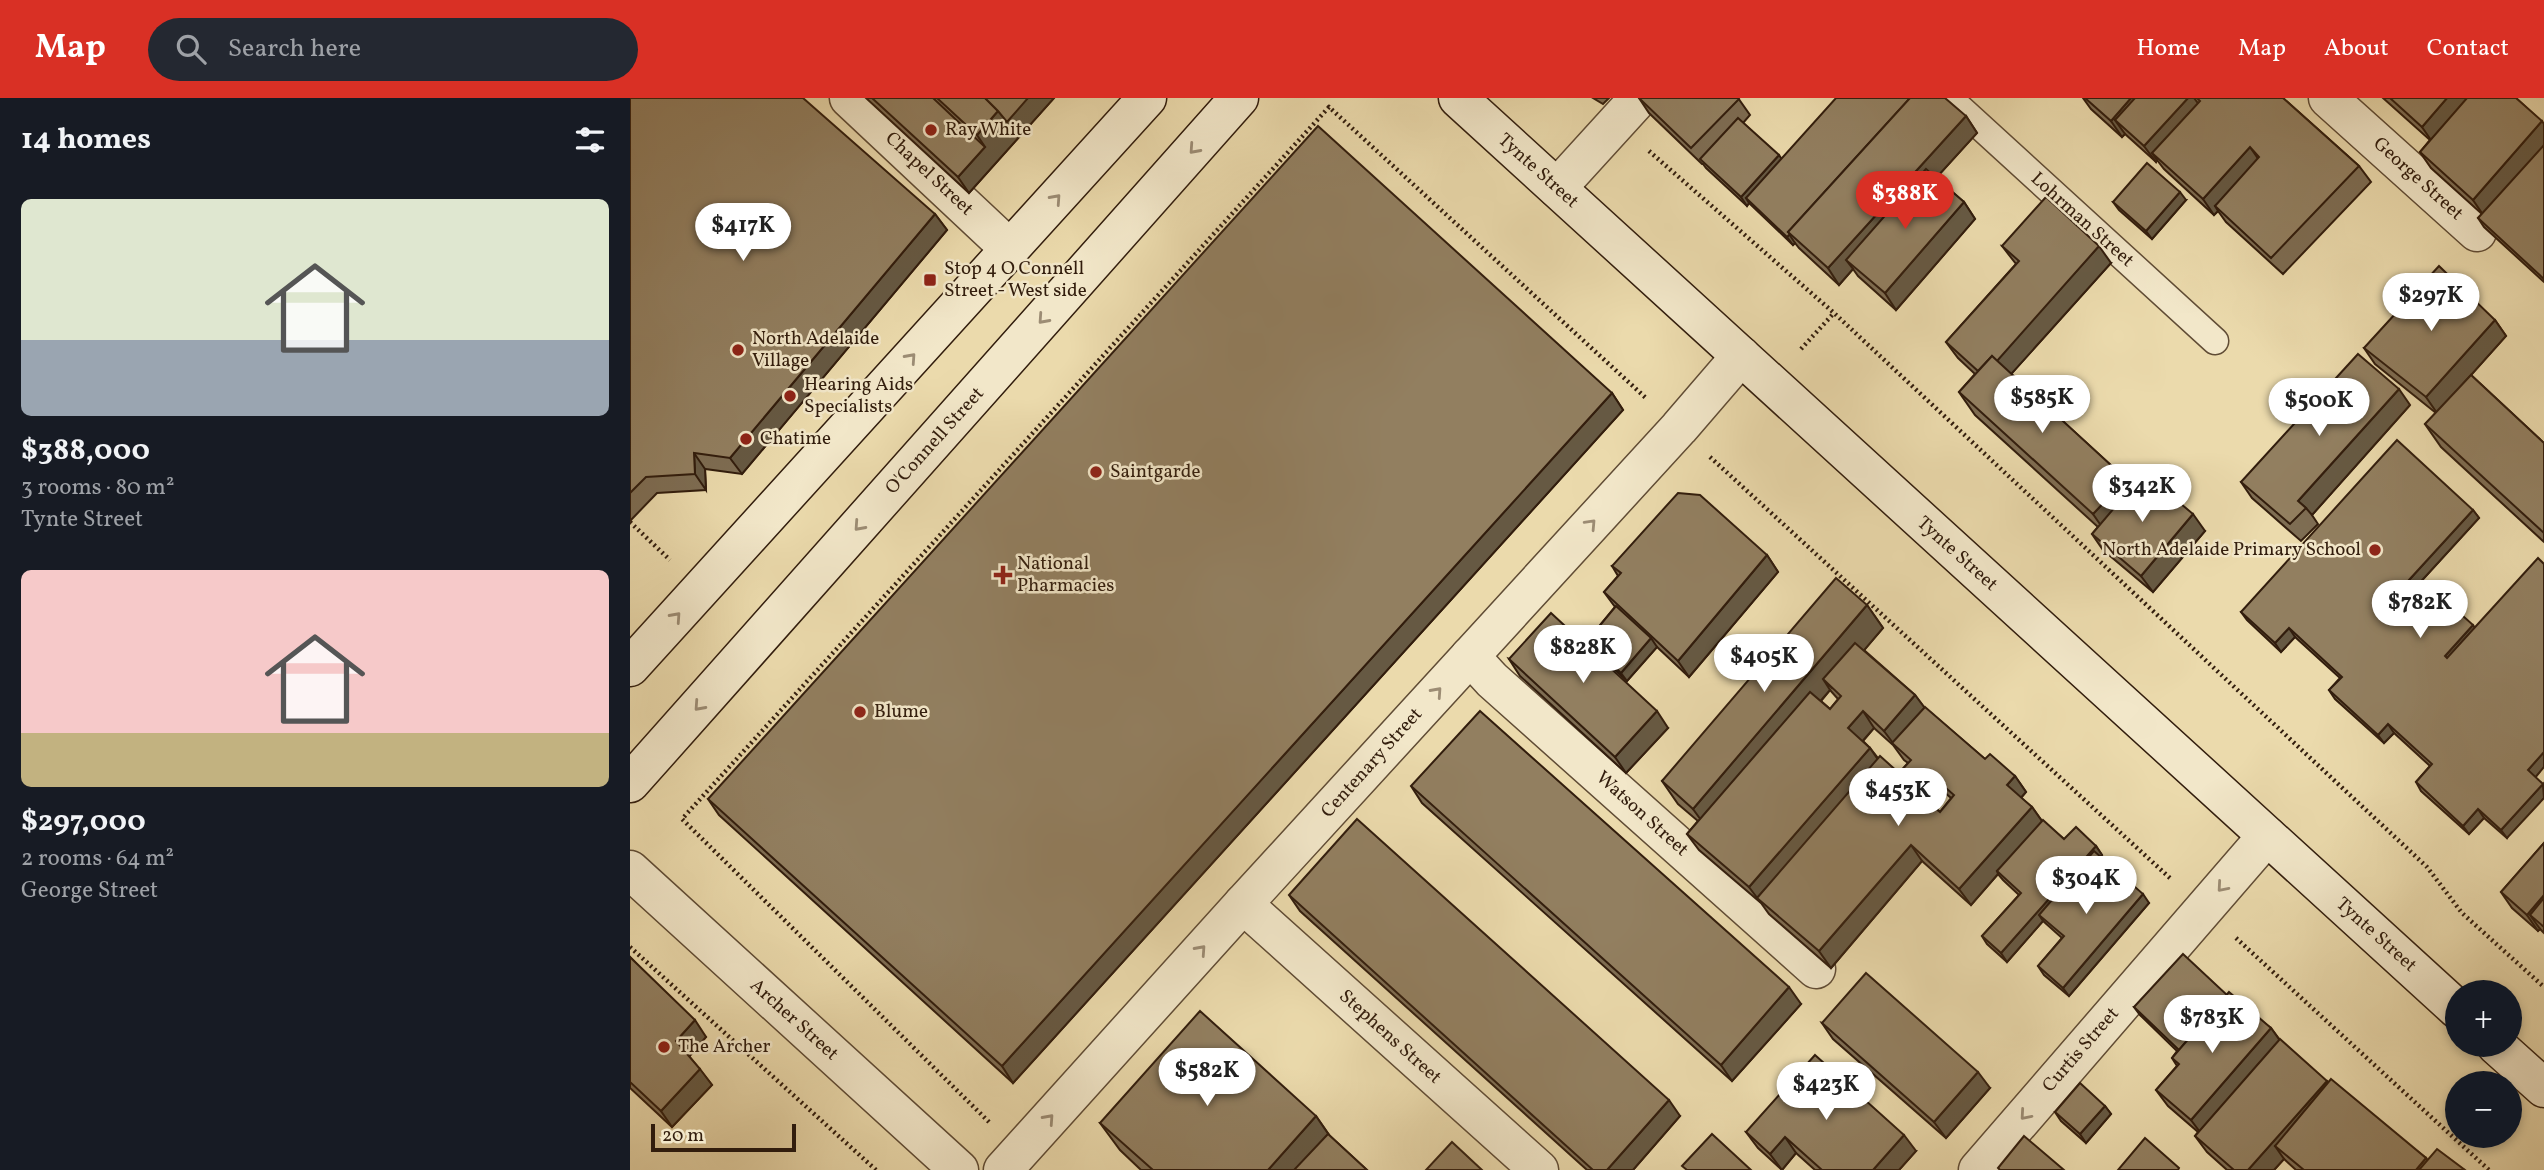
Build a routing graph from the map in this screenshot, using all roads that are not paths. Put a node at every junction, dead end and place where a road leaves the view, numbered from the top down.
1 (849, 98) edge
2 (1147, 98) edge
3 (1239, 98) edge
4 (1458, 98) edge
5 (1949, 98) edge
6 (2328, 98) edge
7 (1628, 110) edge
8 (1557, 188) junction
9 (2477, 232) edge
10 (1010, 249) junction
11 (2215, 341) dead end
12 (1741, 356) junction
13 (1470, 656) junction
14 (630, 667) edge
15 (630, 783) edge
16 (2267, 836) junction
17 (630, 870) edge
18 (1243, 904) junction
19 (1816, 969) edge
20 (2445, 998) edge
21 (2510, 1057) edge
22 (2544, 1088) edge
23 (959, 1170) edge
24 (1003, 1170) edge
25 (1539, 1170) edge
26 (1978, 1170) edge

1 - 10 street, Chapel Street
10 -> 2 street
3 -> 15 street, O'Connell Street
4 - 8 street, Tynte Street
5 - 11 lane, Lohrman Street
6 - 9 street, George Street
7 - 8 street
8 - 12 street, Tynte Street
14 -> 10 street
13 -> 12 street, Centenary Street
12 - 16 street, Tynte Street
18 -> 13 street, Centenary Street
13 - 19 street, Watson Street
16 - 20 street, Tynte Street
16 -> 26 street, Curtis Street
17 - 23 street, Archer Street
24 -> 18 street, Centenary Street
18 - 25 street, Stephens Street
21 - 22 street

